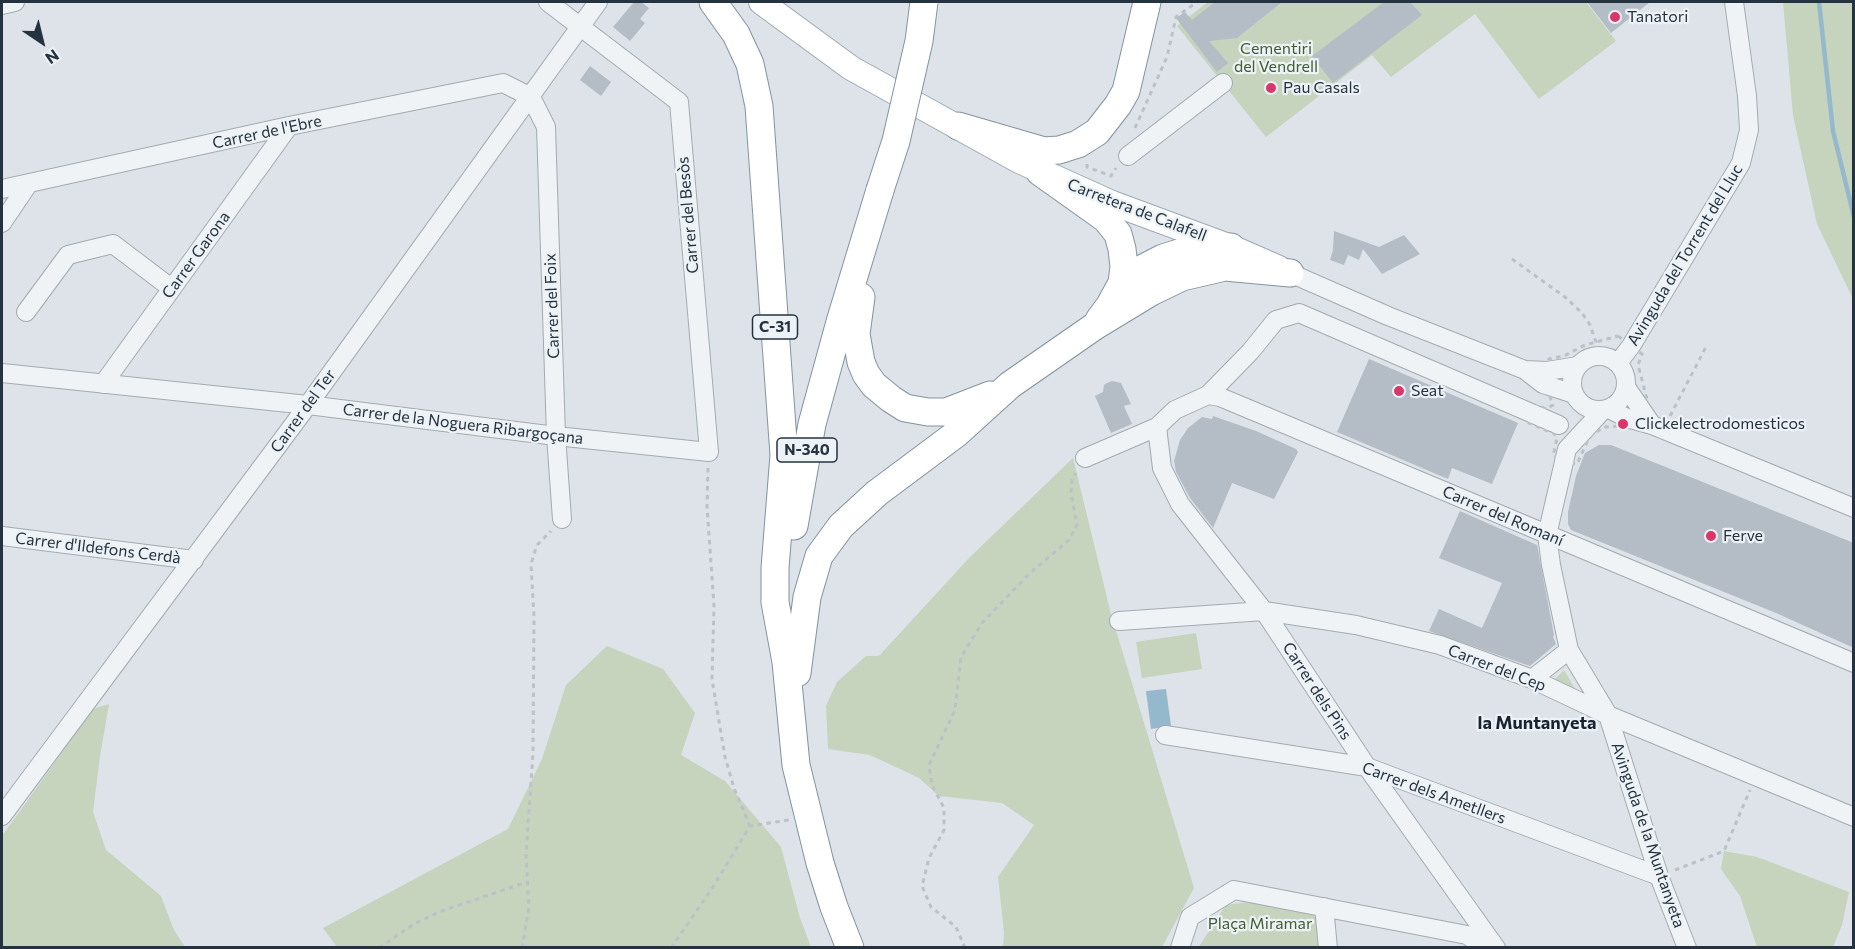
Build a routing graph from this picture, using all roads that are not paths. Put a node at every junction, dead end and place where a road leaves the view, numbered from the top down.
1 (15, 2) edge
2 (548, 2) edge
3 (598, 2) edge
4 (713, 2) edge
5 (924, 2) edge
6 (1147, 2) edge
7 (1734, 2) edge
8 (2, 4) edge
9 (766, 4) edge
10 (580, 25) junction
11 (1223, 82) dead end
12 (531, 97) junction
13 (289, 126) junction
14 (958, 126) junction
15 (1120, 161) road end
16 (1040, 172) junction
17 (29, 183) junction
18 (2, 189) edge
19 (2, 223) edge
20 (864, 245) junction
21 (1231, 247) junction
22 (1290, 273) junction
23 (1122, 283) junction
24 (171, 288) junction
25 (26, 312) dead end
26 (1095, 326) junction
27 (1618, 363) junction
28 (1578, 366) junction
29 (1525, 370) junction
30 (2, 373) edge
31 (103, 384) junction
32 (1010, 385) junction
33 (1626, 387) junction
34 (1208, 395) junction
35 (1576, 397) junction
36 (308, 405) junction
37 (1606, 409) junction
38 (1660, 422) junction
39 (1559, 425) junction
40 (1157, 427) junction
41 (555, 436) junction
42 (1568, 449) junction
43 (709, 452) joint
44 (1085, 458) road end
45 (1854, 508) edge
46 (562, 519) road end
47 (1547, 535) junction
48 (2, 536) edge
49 (194, 560) junction
50 (1264, 611) junction
51 (1119, 621) dead end
52 (1569, 650) junction
53 (786, 662) junction
54 (1854, 663) edge
55 (1532, 679) junction
56 (791, 710) junction
57 (1608, 716) junction
58 (1165, 735) dead end
59 (1367, 767) junction
60 (2, 816) edge
61 (1854, 817) edge
62 (1659, 876) junction
63 (1324, 907) junction
64 (850, 948) edge
65 (1180, 948) edge
66 (1328, 948) edge
67 (1486, 948) edge
68 (1496, 948) edge
69 (1687, 948) edge

1 - 8 street
2 - 10 street, Carrer del Besòs
3 - 10 street, Carrer del Ter
4 - 53 highway, C-31
5 - 20 highway, N-340, bridge
6 - 14 highway
7 - 27 street, Avinguda del Torrent del Lluc
9 - 14 main road, Carretera de Calafell
10 - 12 street, Carrer del Ter
10 - 43 street, Carrer del Besòs
11 - 15 street
12 - 13 street, Carrer de l'Ebre
12 - 36 street, Carrer del Ter
12 - 41 street, Carrer del Foix
13 - 17 street, Carrer de l'Ebre
13 - 24 street, Carrer Garona
14 - 16 main road, Carretera de Calafell
16 - 21 main road, Carretera de Calafell
16 - 23 highway
17 - 18 street, Carrer de l'Ebre
17 - 19 street
20 - 32 highway
20 - 53 highway, N-340
21 - 22 main road, Carretera de Calafell
21 - 23 highway
22 - 26 highway
22 - 29 street, Carretera de Calafell
23 - 26 highway
24 - 25 street
24 - 31 street, Carrer Garona
26 - 32 highway
27 - 28 street
27 - 33 street
28 - 29 street, Carretera de Calafell
28 - 35 street
29 - 35 street, Carretera de Calafell
30 - 31 street, Carrer de la Noguera Ribargoçana
31 - 36 street, Carrer de la Noguera Ribargoçana
32 - 56 highway
33 - 37 street
33 - 38 street
34 - 39 street
34 - 40 street
34 - 47 street, Carrer del Romaní
35 - 37 street
35 - 39 street
36 - 41 street, Carrer de la Noguera Ribargoçana
36 - 49 street, Carrer del Ter
37 - 38 street
37 - 42 street, Avinguda de la Muntanyeta
38 - 45 street
39 - 42 street
40 - 44 street
40 - 50 street, Carrer dels Pins
41 - 43 street, Carrer de la Noguera Ribargoçana
41 - 46 street, Carrer del Foix
42 - 47 street, Avinguda de la Muntanyeta
47 - 52 street, Avinguda de la Muntanyeta
47 - 54 street, Carrer del Romaní
48 - 49 street, Carrer d'Ildefons Cerdà
49 - 60 street, Carrer del Ter
50 - 51 street, Carrer del Cep
50 - 55 street, Carrer del Cep
50 - 59 street, Carrer dels Pins
52 - 55 street
52 - 57 street, Avinguda de la Muntanyeta
53 - 56 highway, N-340
55 - 57 street, Carrer del Cep
56 - 64 highway, N-340
57 - 61 street, Carrer del Cep
57 - 62 street, Avinguda de la Muntanyeta
58 - 59 street, Carrer dels Ametllers
59 - 62 street, Carrer dels Ametllers
59 - 68 street, Carrer dels Pins
62 - 69 street, Avinguda de la Muntanyeta
63 - 65 street
63 - 66 street
63 - 67 street

